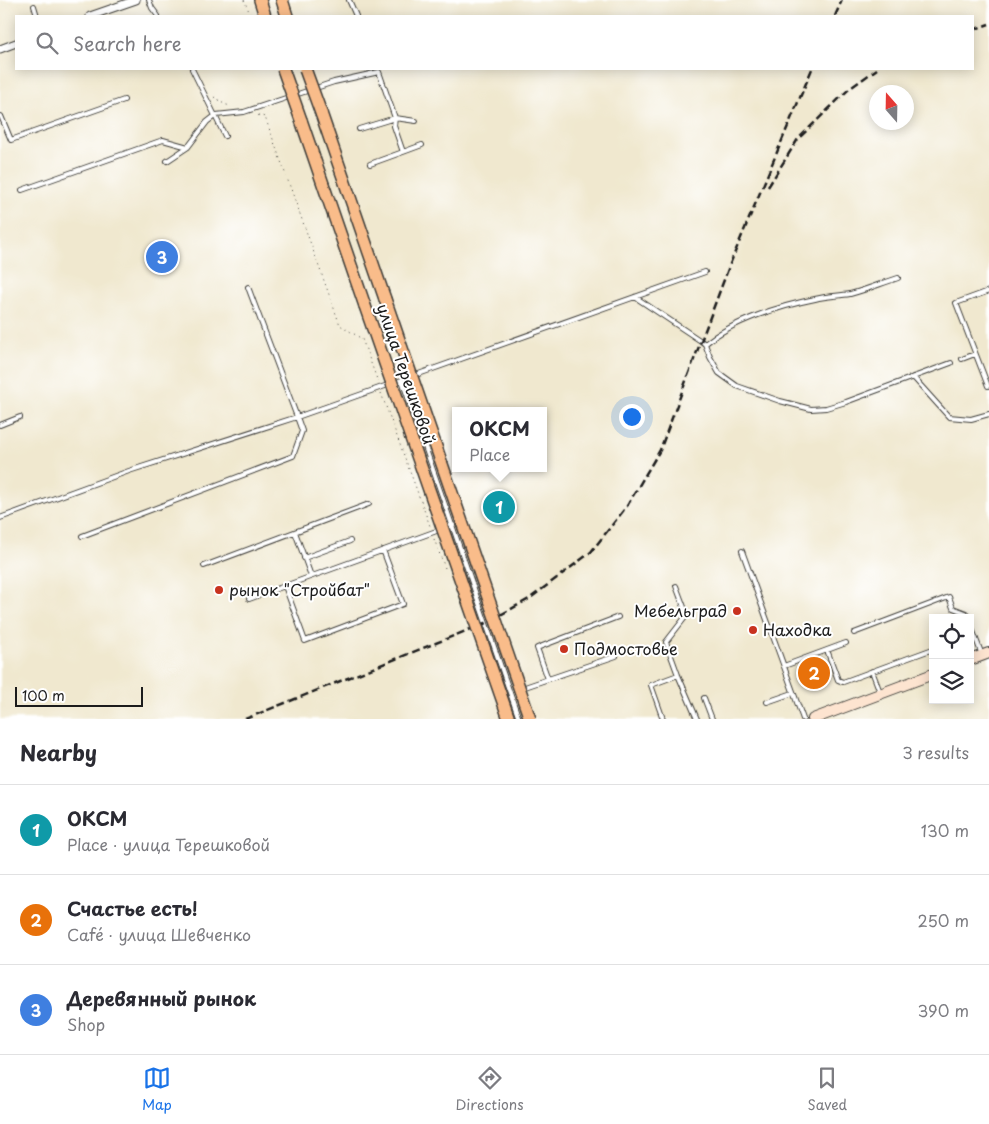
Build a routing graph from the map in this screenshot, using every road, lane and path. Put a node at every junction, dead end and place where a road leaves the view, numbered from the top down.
1 (136, 0) edge
2 (149, 0) edge
3 (244, 0) edge
4 (260, 0) edge
5 (282, 0) edge
6 (349, 0) edge
7 (34, 6) dead end
8 (37, 15) edge
9 (93, 15) edge
10 (157, 15) edge
11 (251, 15) edge
12 (265, 15) edge
13 (287, 15) edge
14 (356, 15) edge
15 (15, 43) edge
16 (0, 49) edge
17 (192, 70) edge
18 (283, 70) edge
19 (306, 70) edge
20 (202, 89) junction
21 (124, 100) dead end
22 (244, 112) junction
23 (216, 115) junction
24 (0, 116) edge
25 (395, 118) junction
26 (416, 121) dead end
27 (359, 129) dead end
28 (225, 136) dead end
29 (422, 145) dead end
30 (188, 147) junction
31 (403, 152) junction
32 (167, 161) dead end
33 (370, 164) dead end
34 (22, 190) dead end
35 (705, 272) dead end
36 (898, 278) dead end
37 (248, 287) dead end
38 (989, 291) edge
39 (635, 297) junction
40 (705, 344) junction
41 (976, 354) junction
42 (962, 359) dead end
43 (951, 363) dead end
44 (913, 377) junction
45 (402, 380) junction
46 (988, 386) dead end
47 (380, 388) junction
48 (989, 414) edge
49 (20, 417) dead end
50 (297, 417) junction
51 (0, 425) edge
52 (369, 504) dead end
53 (0, 518) edge
54 (453, 525) junction
55 (295, 532) junction
56 (432, 532) junction
57 (82, 536) dead end
58 (350, 541) dead end
59 (383, 550) junction
60 (742, 551) dead end
61 (304, 558) junction
62 (204, 566) dead end
63 (445, 568) dead end
64 (311, 576) junction
65 (285, 586) junction
66 (676, 586) dead end
67 (249, 599) dead end
68 (966, 614) edge
69 (618, 617) dead end
70 (854, 633) dead end
71 (974, 637) edge
72 (846, 643) dead end
73 (827, 650) junction
74 (929, 650) edge
75 (985, 654) edge
76 (616, 656) dead end
77 (972, 659) edge
78 (784, 666) junction
79 (872, 671) junction
80 (678, 675) junction
81 (929, 675) edge
82 (548, 679) junction
83 (510, 692) junction
84 (793, 693) junction
85 (880, 693) junction
86 (704, 698) dead end
87 (767, 702) dead end
88 (509, 719) edge
89 (519, 719) edge
90 (530, 719) edge
91 (663, 719) edge
92 (697, 719) edge
93 (712, 719) edge
94 (803, 719) edge
95 (813, 719) edge

1 - 9 street
2 - 10 lane
3 - 11 path
4 - 12 main road
5 - 13 main road
6 - 14 lane
7 - 8 lane
15 - 16 street
17 - 20 lane
18 - 88 main road, улица Терешковой, bridge
19 - 90 main road, улица Терешковой, bridge
20 - 22 path
20 - 23 lane
21 - 24 lane
22 - 23 lane
22 - 25 lane
22 - 47 path
23 - 28 lane
23 - 30 lane
25 - 26 lane
25 - 27 lane
25 - 31 lane
29 - 31 lane
30 - 32 lane
30 - 34 lane
31 - 33 lane
35 - 39 lane
36 - 40 lane
37 - 50 lane
38 - 41 lane
39 - 40 lane
39 - 45 lane
40 - 44 lane
41 - 42 lane
41 - 46 lane
43 - 44 lane
44 - 48 lane
45 - 47 lane
45 - 54 lane
47 - 50 lane
47 - 56 path
49 - 51 lane
50 - 53 lane
50 - 57 lane
52 - 55 lane
54 - 56 lane
54 - 83 lane
55 - 61 lane
55 - 62 lane
56 - 59 lane
56 - 63 path
58 - 61 lane
59 - 64 lane
59 - 65 lane
60 - 78 lane
61 - 64 lane
64 - 65 lane
65 - 67 lane
66 - 80 lane
68 - 70 lane
69 - 82 lane
71 - 75 lane
72 - 73 lane
73 - 78 lane
73 - 79 lane
74 - 79 lane
75 - 77 main road
76 - 82 lane
78 - 84 lane
79 - 85 lane
80 - 91 lane
80 - 92 lane
81 - 85 main road
82 - 83 lane
83 - 89 lane
84 - 87 lane
84 - 94 lane
85 - 95 main road
86 - 93 lane

